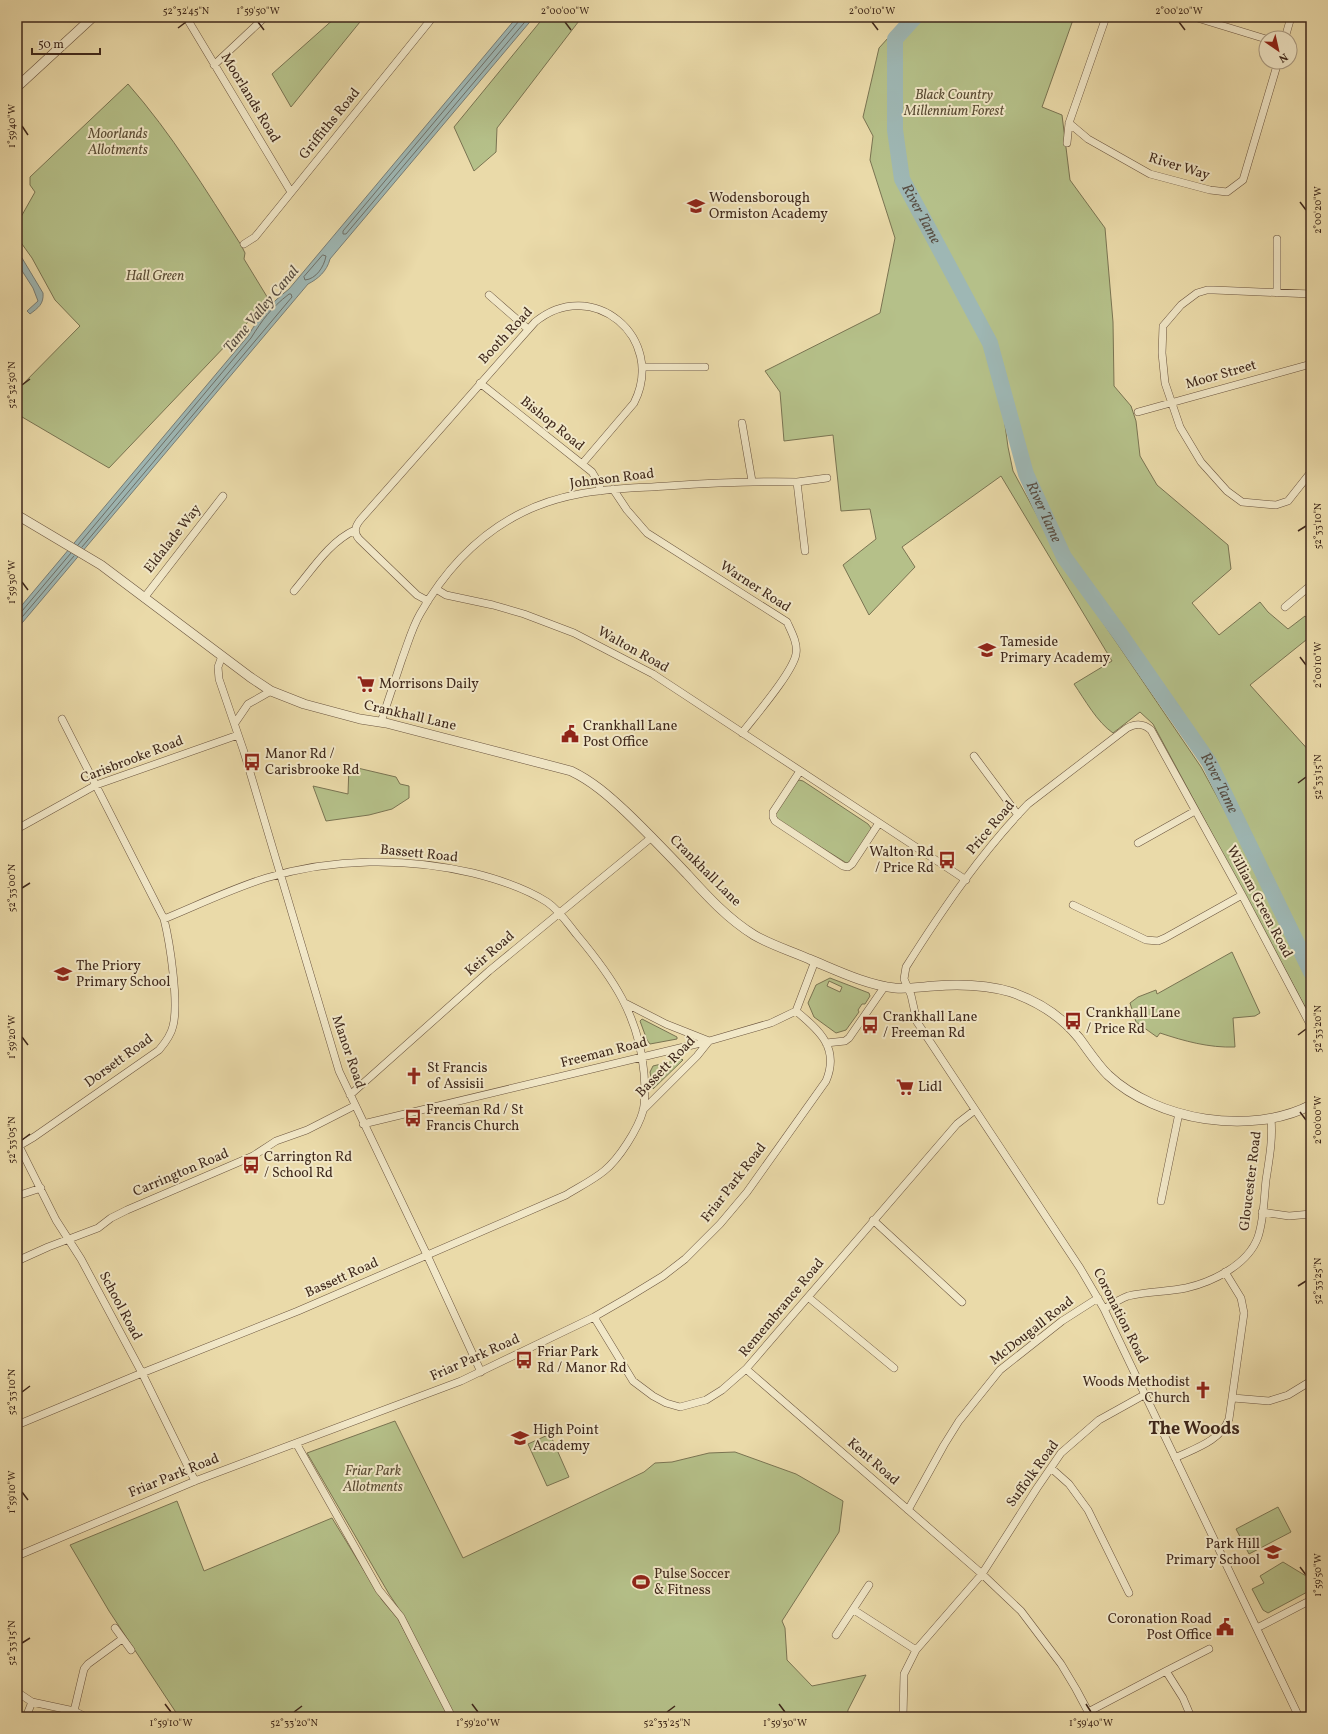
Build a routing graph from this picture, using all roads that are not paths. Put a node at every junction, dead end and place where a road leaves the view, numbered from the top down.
1 (93, 17) edge
2 (186, 17) edge
3 (265, 17) edge
4 (433, 17) edge
5 (1106, 17) edge
6 (1194, 17) edge
7 (1291, 17) edge
8 (1287, 30) edge
9 (1258, 37) edge
10 (214, 65) junction
11 (1276, 70) edge
12 (17, 87) edge
13 (1069, 123) junction
14 (1067, 142) dead end
15 (291, 192) junction
16 (1277, 239) dead end
17 (244, 244) dead end
18 (1278, 292) junction
19 (1311, 294) edge
20 (489, 295) dead end
21 (528, 329) junction
22 (1311, 364) edge
23 (643, 367) junction
24 (705, 367) dead end
25 (480, 383) junction
26 (1171, 403) junction
27 (1138, 412) dead end
28 (742, 423) dead end
29 (582, 464) junction
30 (1311, 472) edge
31 (827, 478) dead end
32 (752, 481) junction
33 (797, 482) junction
34 (613, 489) junction
35 (600, 491) junction
36 (223, 496) dead end
37 (17, 515) edge
38 (355, 530) junction
39 (805, 551) dead end
40 (1311, 585) edge
41 (436, 589) junction
42 (294, 591) dead end
43 (144, 598) junction
44 (428, 601) junction
45 (1286, 607) dead end
46 (222, 656) junction
47 (271, 691) junction
48 (62, 719) dead end
49 (381, 722) junction
50 (235, 723) junction
51 (1144, 724) joint
52 (742, 733) junction
53 (238, 735) junction
54 (974, 756) dead end
55 (800, 771) junction
56 (96, 785) junction
57 (1195, 811) junction
58 (1018, 815) junction
59 (879, 823) junction
60 (17, 829) edge
61 (652, 837) junction
62 (1138, 843) dead end
63 (280, 875) junction
64 (966, 880) junction
65 (1242, 895) junction
66 (1073, 906) dead end
67 (558, 913) junction
68 (164, 919) junction
69 (815, 961) junction
70 (885, 986) junction
71 (908, 988) junction
72 (625, 1003) junction
73 (796, 1011) junction
74 (1311, 1026) edge
75 (709, 1041) junction
76 (826, 1043) junction
77 (642, 1057) junction
78 (350, 1096) junction
79 (1311, 1105) edge
80 (354, 1106) junction
81 (643, 1110) junction
82 (975, 1110) junction
83 (1179, 1113) junction
84 (1271, 1119) junction
85 (363, 1124) junction
86 (18, 1146) edge
87 (41, 1188) junction
88 (17, 1196) edge
89 (1161, 1201) dead end
90 (1262, 1212) junction
91 (1311, 1214) edge
92 (873, 1220) junction
93 (68, 1239) junction
94 (427, 1255) junction
95 (17, 1261) edge
96 (1225, 1272) junction
97 (808, 1297) junction
98 (1098, 1298) junction
99 (962, 1302) dead end
100 (1104, 1308) junction
101 (594, 1317) junction
102 (894, 1368) dead end
103 (746, 1369) junction
104 (481, 1372) junction
105 (142, 1373) junction
106 (1311, 1382) edge
107 (1144, 1394) junction
108 (1233, 1398) junction
109 (17, 1425) edge
110 (296, 1444) junction
111 (1175, 1458) junction
112 (1051, 1468) junction
113 (195, 1481) junction
114 (908, 1510) junction
115 (17, 1556) edge
116 (982, 1574) junction
117 (869, 1585) dead end
118 (1129, 1593) dead end
119 (1311, 1600) edge
120 (854, 1610) junction
121 (115, 1628) dead end
122 (1257, 1628) junction
123 (836, 1634) dead end
124 (122, 1639) junction
125 (1209, 1649) dead end
126 (131, 1650) dead end
127 (916, 1650) junction
128 (1166, 1671) junction
129 (17, 1692) edge
130 (32, 1702) junction
131 (74, 1711) junction
132 (1089, 1714) edge
133 (26, 1717) edge
134 (86, 1717) edge
135 (452, 1717) edge
136 (903, 1717) edge
137 (1191, 1717) edge
138 (1299, 1717) edge

1 - 12 street
2 - 10 street, Moorlands Road
3 - 10 street
4 - 15 street, Griffiths Road
5 - 13 street
6 - 9 street
7 - 8 street
10 - 15 street, Moorlands Road
11 - 13 street, River Way
13 - 14 street
15 - 17 street, Griffiths Road
16 - 18 street
18 - 19 street
18 - 26 street
20 - 21 street
21 - 23 street, Booth Road
21 - 25 street, Booth Road
22 - 26 street, Moor Street
23 - 24 street
23 - 29 street, Booth Road
25 - 29 street, Bishop Road
25 - 38 street, Booth Road
26 - 27 street, Moor Street
26 - 30 street
28 - 32 street
29 - 35 street, Bishop Road
31 - 33 street, Johnson Road
32 - 33 street, Johnson Road
32 - 34 street, Johnson Road
33 - 39 street
34 - 35 street, Johnson Road
34 - 52 street, Warner Road
35 - 41 street, Johnson Road
36 - 43 street, Eldalade Way
37 - 43 street, Crankhall Lane
38 - 42 street, Booth Road
38 - 44 street
40 - 45 street
41 - 44 street, Johnson Road
41 - 52 street, Walton Road
43 - 46 street, Crankhall Lane
44 - 49 street, Johnson Road
46 - 47 street, Crankhall Lane
46 - 50 street, Manor Road
47 - 49 street, Crankhall Lane
47 - 50 street
48 - 56 street, Dorsett Road
49 - 61 street, Crankhall Lane
50 - 53 street, Manor Road
51 - 57 street, William Green Road
51 - 58 street, Price Road
52 - 55 street, Walton Road
53 - 56 street, Carisbrooke Road
53 - 63 street, Manor Road
54 - 58 street
55 - 59 street, Walton Road
55 - 59 street
56 - 60 street, Carisbrooke Road
56 - 68 street, Dorsett Road
57 - 62 street
57 - 65 street, William Green Road
58 - 64 street, Price Road
59 - 64 street, Walton Road
61 - 67 street, Keir Road
61 - 69 street, Crankhall Lane
63 - 67 street, Bassett Road
63 - 68 street, Bassett Road
63 - 78 street, Manor Road
64 - 71 street, Price Road
65 - 66 street
65 - 74 street, William Green Road
67 - 72 street, Bassett Road
67 - 78 street, Keir Road
68 - 86 street, Dorsett Road
69 - 70 street, Crankhall Lane
69 - 73 street
70 - 71 street, Crankhall Lane
70 - 76 street
71 - 82 street, Coronation Road
71 - 83 street, Crankhall Lane
72 - 75 street, Bassett Road
72 - 77 street, Bassett Road
73 - 75 street, Freeman Road
73 - 76 street, Friar Park Road
75 - 77 street, Freeman Road
75 - 81 street, Bassett Road
76 - 101 street, Friar Park Road
77 - 81 street, Bassett Road
77 - 85 street, Freeman Road
78 - 80 street, Manor Road
79 - 84 street, Crankhall Lane
80 - 85 street, Manor Road
80 - 93 street, Carrington Road
81 - 94 street, Bassett Road
82 - 92 street, Remembrance Road
82 - 98 street, Coronation Road
83 - 84 street, Crankhall Lane
83 - 89 street
84 - 90 street, Gloucester Road
85 - 94 street, Manor Road
86 - 87 street, School Road
87 - 88 street
87 - 93 street, School Road
90 - 91 street
90 - 96 street, Gloucester Road
92 - 97 street, Remembrance Road
92 - 99 street
93 - 95 street, Carrington Road
93 - 105 street, School Road
94 - 104 street, Manor Road
94 - 105 street, Bassett Road
96 - 100 street, Gloucester Road
96 - 108 street
97 - 102 street
97 - 103 street, Remembrance Road
98 - 100 street, Coronation Road
98 - 114 street, McDougall Road
100 - 107 street, Coronation Road
101 - 103 street, Remembrance Road
101 - 104 street, Friar Park Road
103 - 114 street, Kent Road
104 - 110 street, Friar Park Road
105 - 109 street, Bassett Road
105 - 113 street, School Road
106 - 108 street
107 - 111 street, Coronation Road
107 - 112 street, Suffolk Road
108 - 111 street
110 - 113 street, Friar Park Road
110 - 135 street
111 - 122 street, Coronation Road
112 - 116 street, Suffolk Road
112 - 118 street
113 - 115 street, Friar Park Road
114 - 116 street, Kent Road
116 - 127 street
116 - 132 street, Kent Road
117 - 120 street
119 - 122 street
120 - 123 street
120 - 127 street
121 - 124 street
122 - 138 street, Coronation Road
124 - 126 street
124 - 131 street
125 - 128 street
127 - 136 street
128 - 132 street
128 - 137 street
129 - 130 street
130 - 131 street
130 - 133 street
131 - 134 street

